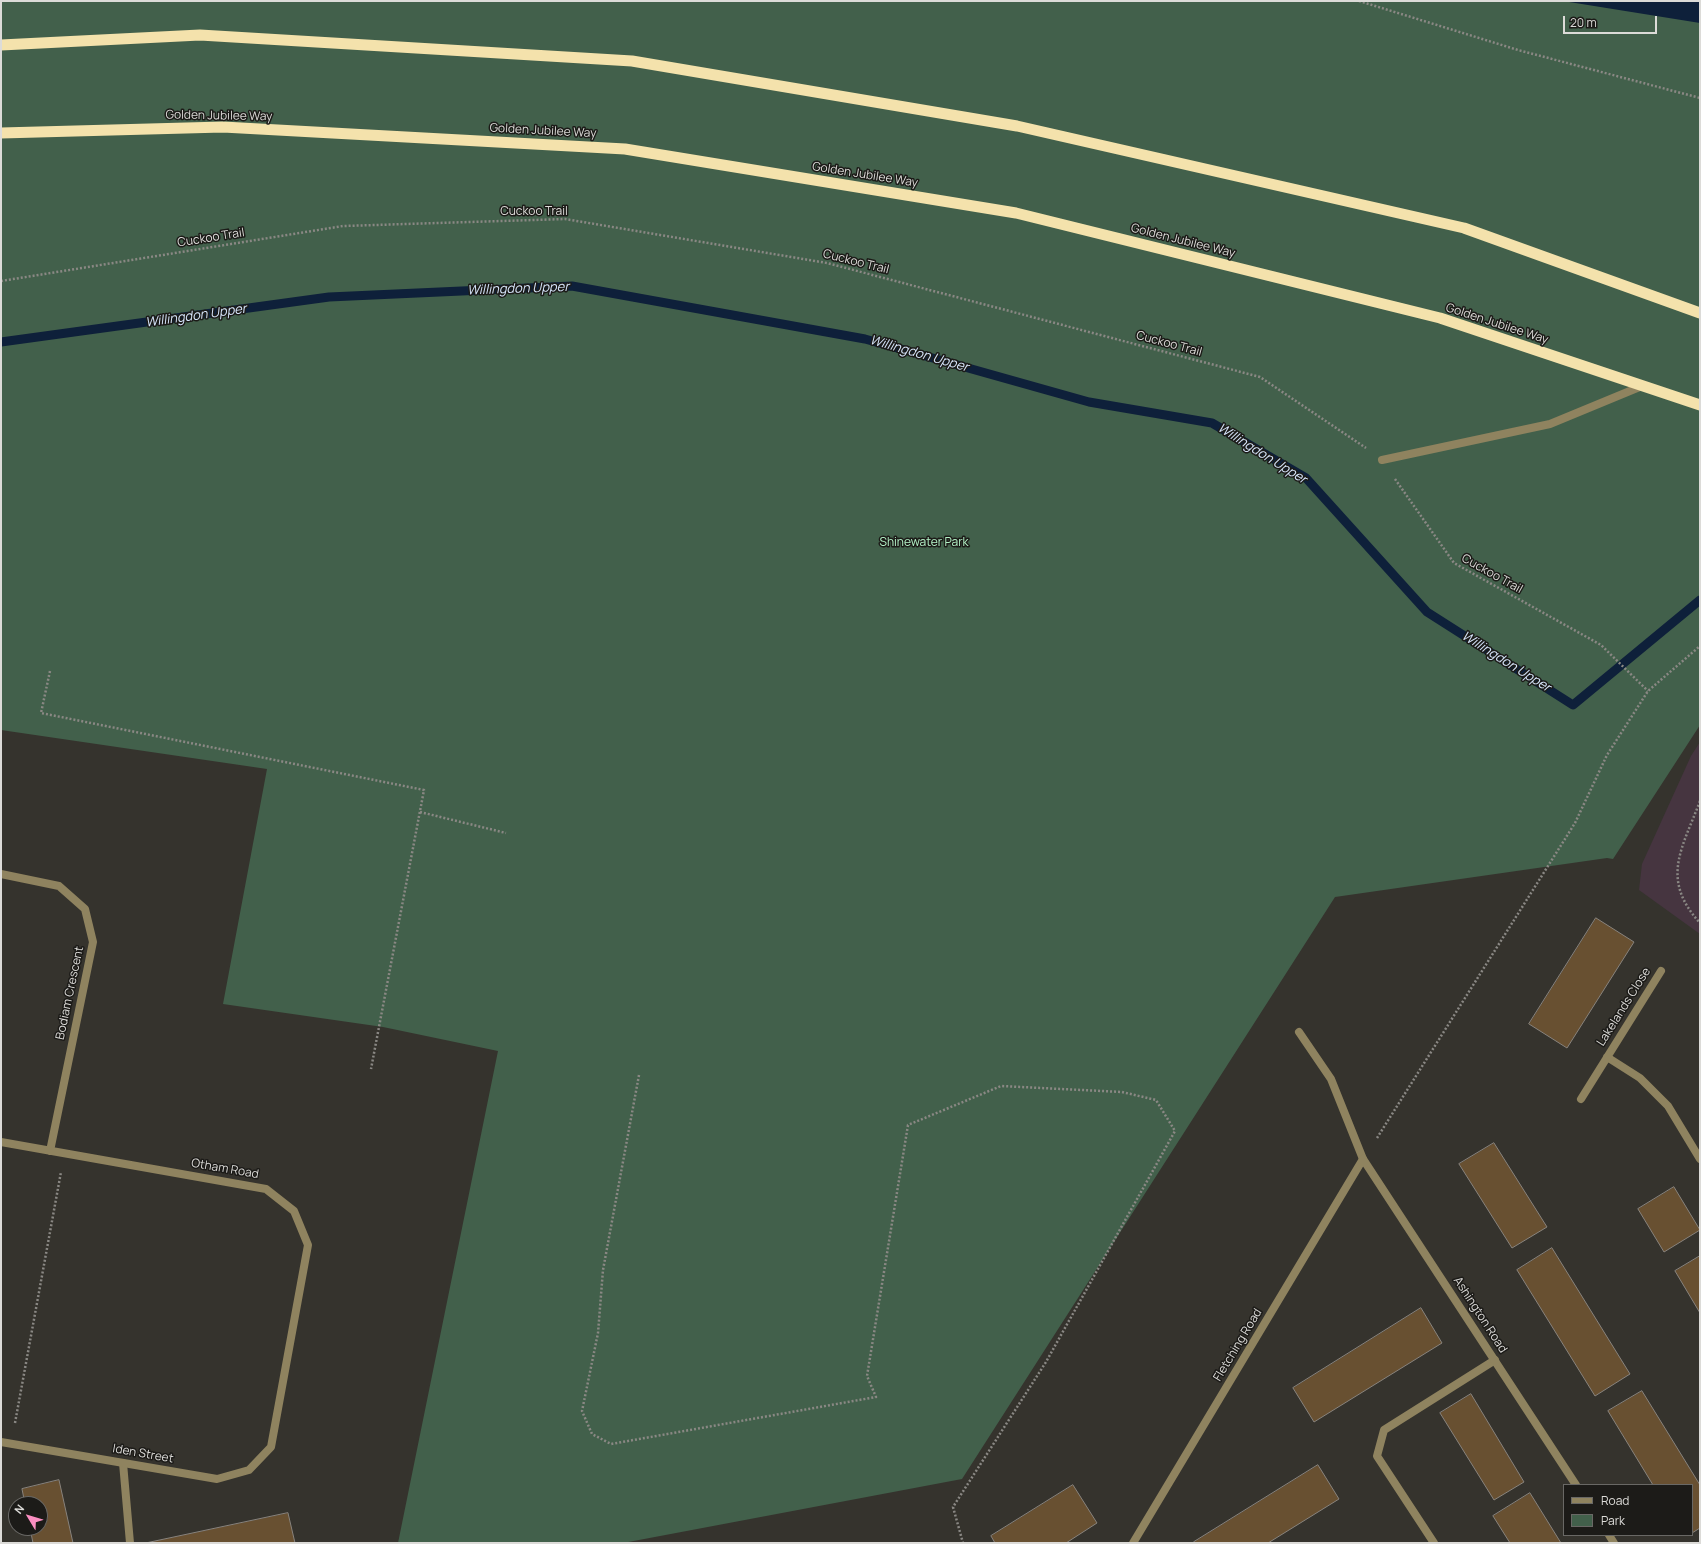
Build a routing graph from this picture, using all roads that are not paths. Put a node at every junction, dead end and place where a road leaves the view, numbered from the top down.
1 (1, 45) edge
2 (1, 133) edge
3 (1700, 312) edge
4 (1642, 386) junction
5 (1700, 405) edge
6 (1382, 460) road end
7 (1, 874) edge
8 (1661, 970) dead end
9 (1299, 1032) dead end
10 (1607, 1057) junction
11 (1581, 1099) dead end
12 (1, 1142) edge
13 (50, 1151) junction
14 (1364, 1159) junction
15 (1700, 1159) edge
16 (1495, 1360) junction
17 (1, 1442) edge
18 (271, 1447) joint
19 (124, 1463) junction
20 (1575, 1484) edge
21 (130, 1543) edge
22 (1133, 1543) edge
23 (1434, 1543) edge

1 - 3 highway
2 - 4 highway, Golden Jubilee Way
4 - 5 highway, Golden Jubilee Way
4 - 6 street
7 - 13 street, Bodiam Crescent
8 - 10 street, Lakelands Close
9 - 14 street, Ashington Road
10 - 11 street, Lakelands Close
10 - 15 street, Lakelands Close
12 - 13 street, Otham Road
13 - 18 street, Otham Road
14 - 16 street, Ashington Road
14 - 22 street, Fletching Road
16 - 20 street, Ashington Road
16 - 23 street
17 - 19 street, Iden Street
18 - 19 street, Iden Street
19 - 21 street

